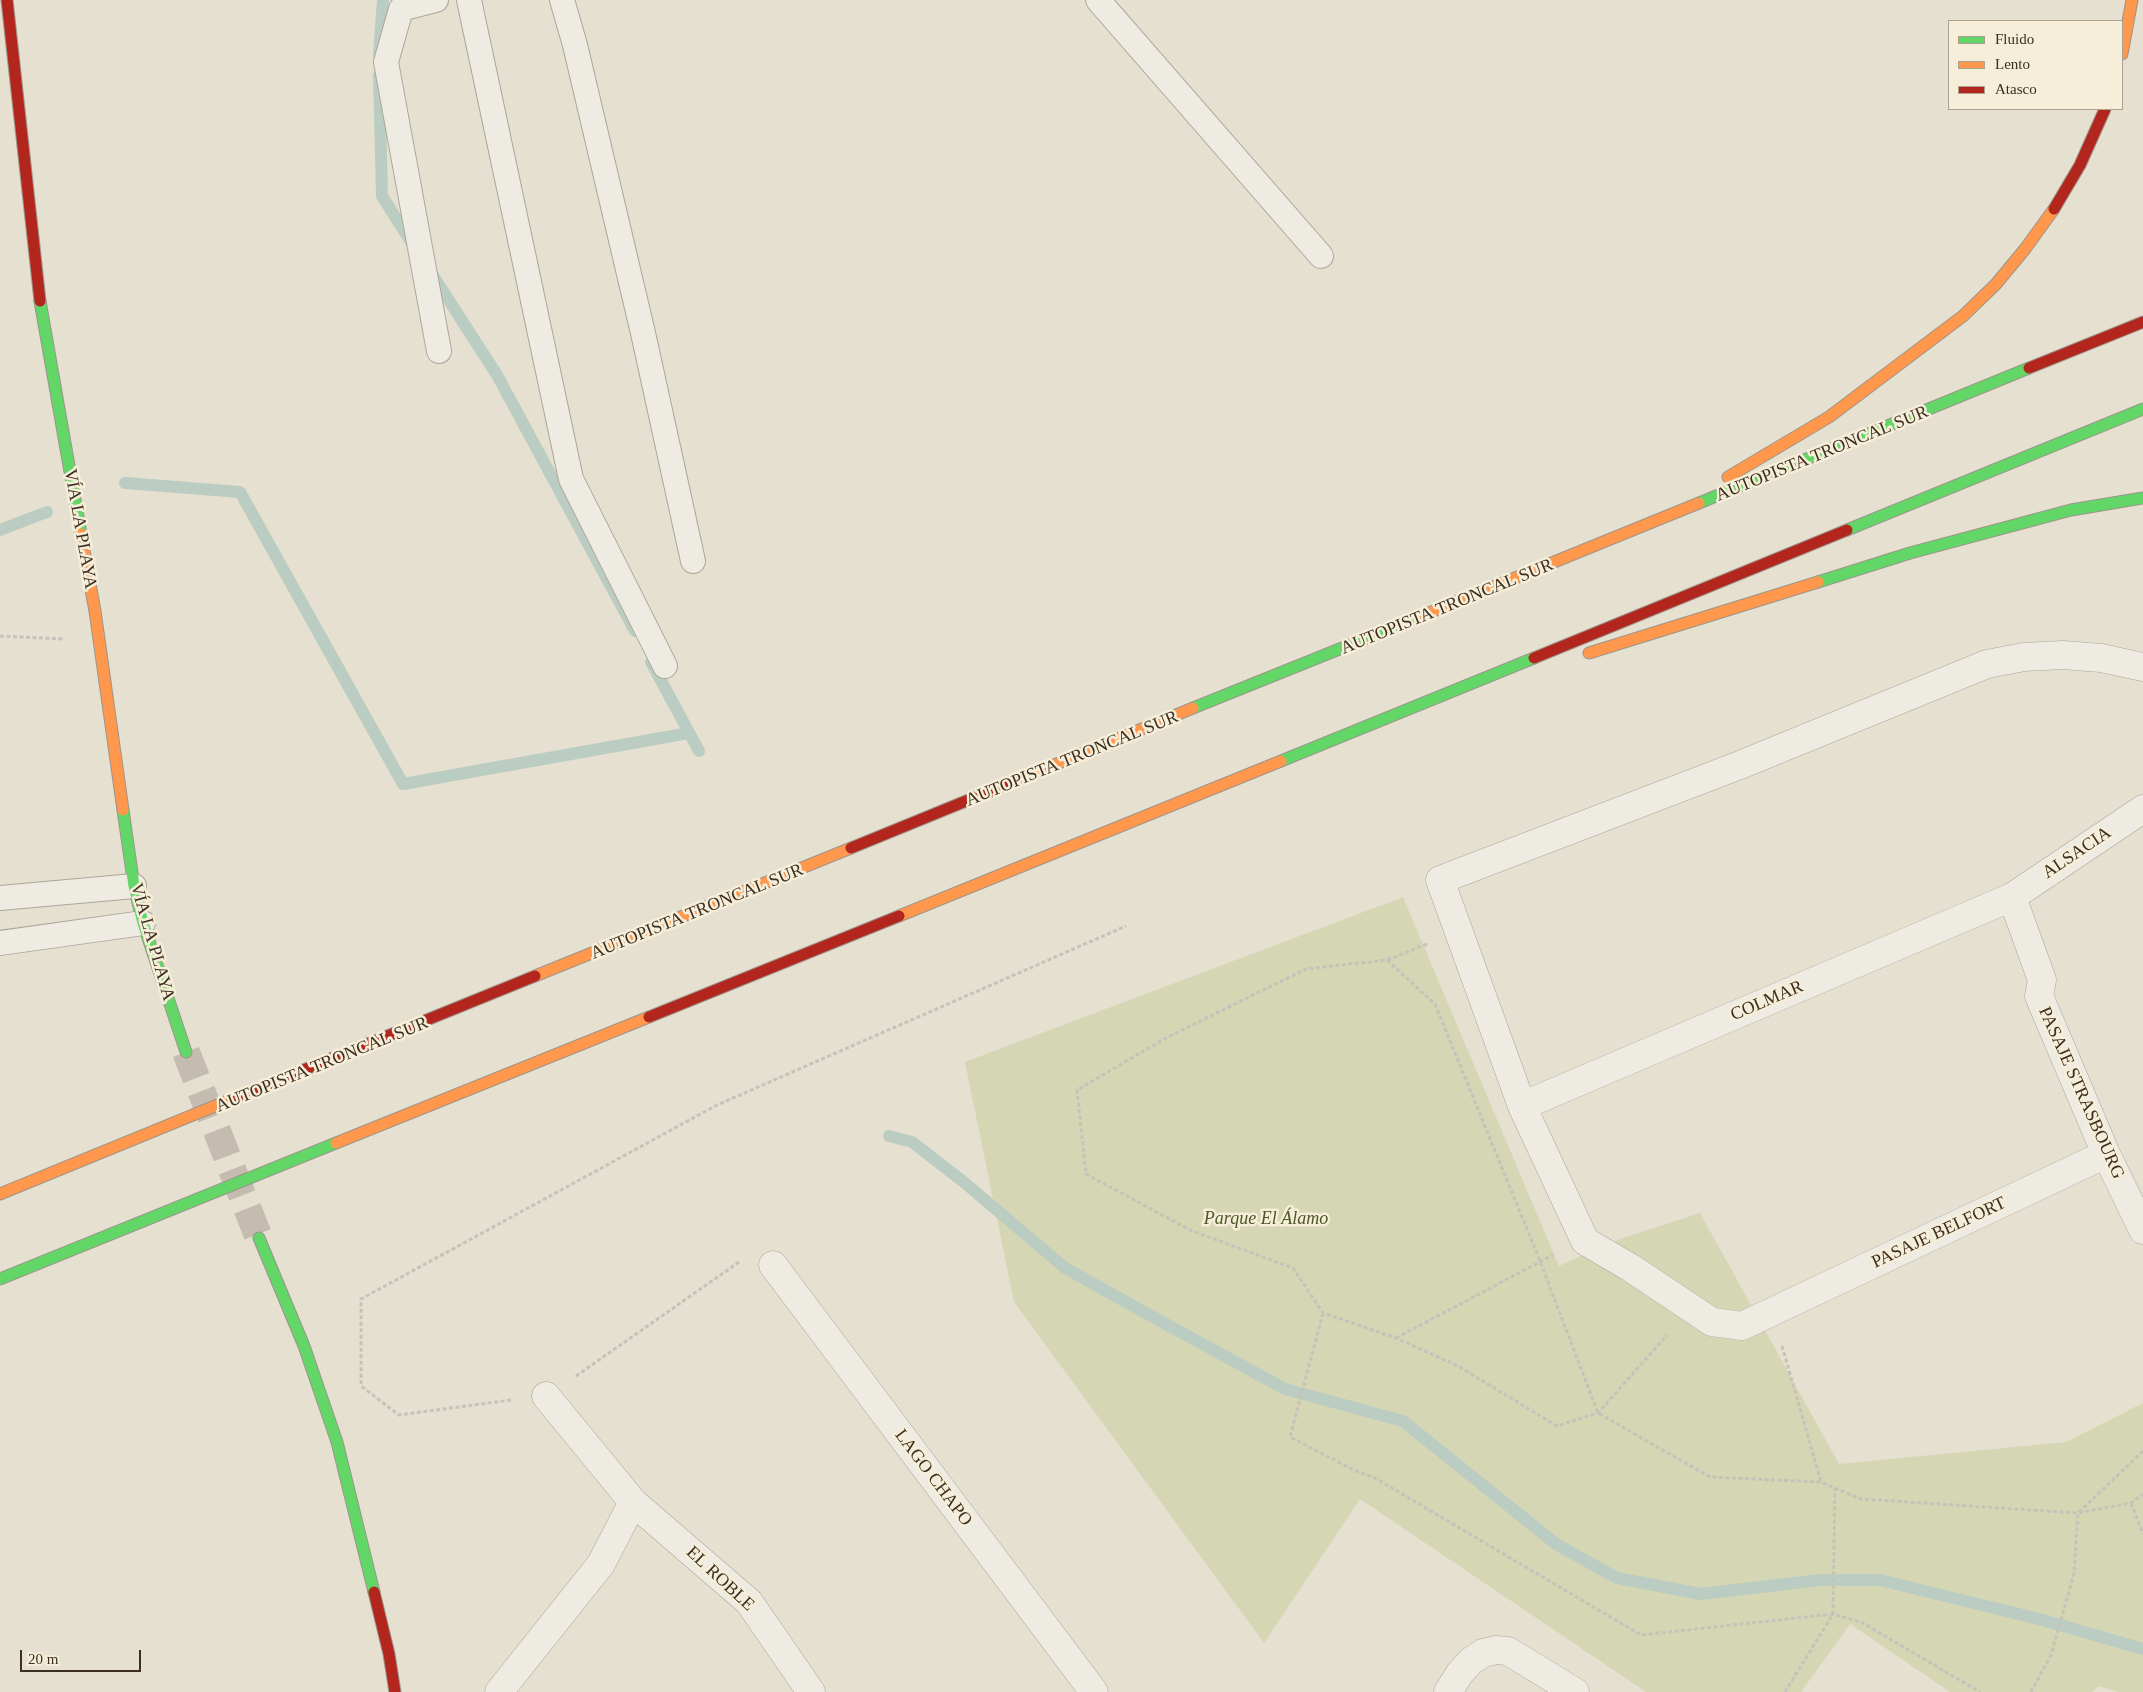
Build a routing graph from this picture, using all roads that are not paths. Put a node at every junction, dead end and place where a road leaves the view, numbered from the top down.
1 (7, 0) edge
2 (436, 0) edge
3 (469, 0) edge
4 (562, 0) edge
5 (1098, 0) edge
6 (2132, 0) edge
7 (2123, 49) edge
8 (2105, 110) edge
9 (1322, 256) dead end
10 (2143, 322) edge
11 (439, 351) dead end
12 (2143, 409) edge
13 (2143, 498) edge
14 (1647, 525) junction
15 (693, 561) dead end
16 (1577, 657) dead end
17 (665, 666) dead end
18 (2143, 667) edge
19 (1539, 669) dead end
20 (1415, 707) junction
21 (2143, 809) edge
22 (134, 886) junction
23 (2012, 896) junction
24 (0, 898) edge
25 (143, 923) junction
26 (0, 943) edge
27 (186, 1052) tunnel mouth
28 (1522, 1106) junction
29 (2106, 1154) junction
30 (0, 1194) edge
31 (2143, 1230) edge
32 (259, 1238) tunnel mouth
33 (773, 1265) road end
34 (0, 1279) edge
35 (546, 1396) road end
36 (633, 1502) junction
37 (395, 1692) edge
38 (499, 1692) edge
39 (811, 1692) edge
40 (1094, 1692) edge
41 (1448, 1692) edge
42 (1575, 1692) edge

1 - 22 main road, VÍA LA PLAYA
2 - 11 lane
3 - 17 lane
4 - 15 lane
5 - 9 lane
6 - 7 main road
8 - 14 main road
10 - 14 main road, AUTOPISTA TRONCAL SUR
12 - 20 main road
13 - 16 main road
14 - 30 main road, AUTOPISTA TRONCAL SUR
18 - 28 street
19 - 20 main road
20 - 34 main road
21 - 23 street, ALSACIA
22 - 24 lane
22 - 25 main road, VÍA LA PLAYA
23 - 28 street, COLMAR
23 - 29 street, PASAJE STRASBOURG
25 - 26 lane
25 - 27 main road, VÍA LA PLAYA
28 - 29 street, PASAJE BELFORT
29 - 31 street, PASAJE STRASBOURG
32 - 37 main road
33 - 40 street, LAGO CHAPO
35 - 36 street, EL ROBLE
36 - 38 street
36 - 39 street, EL ROBLE
41 - 42 street

